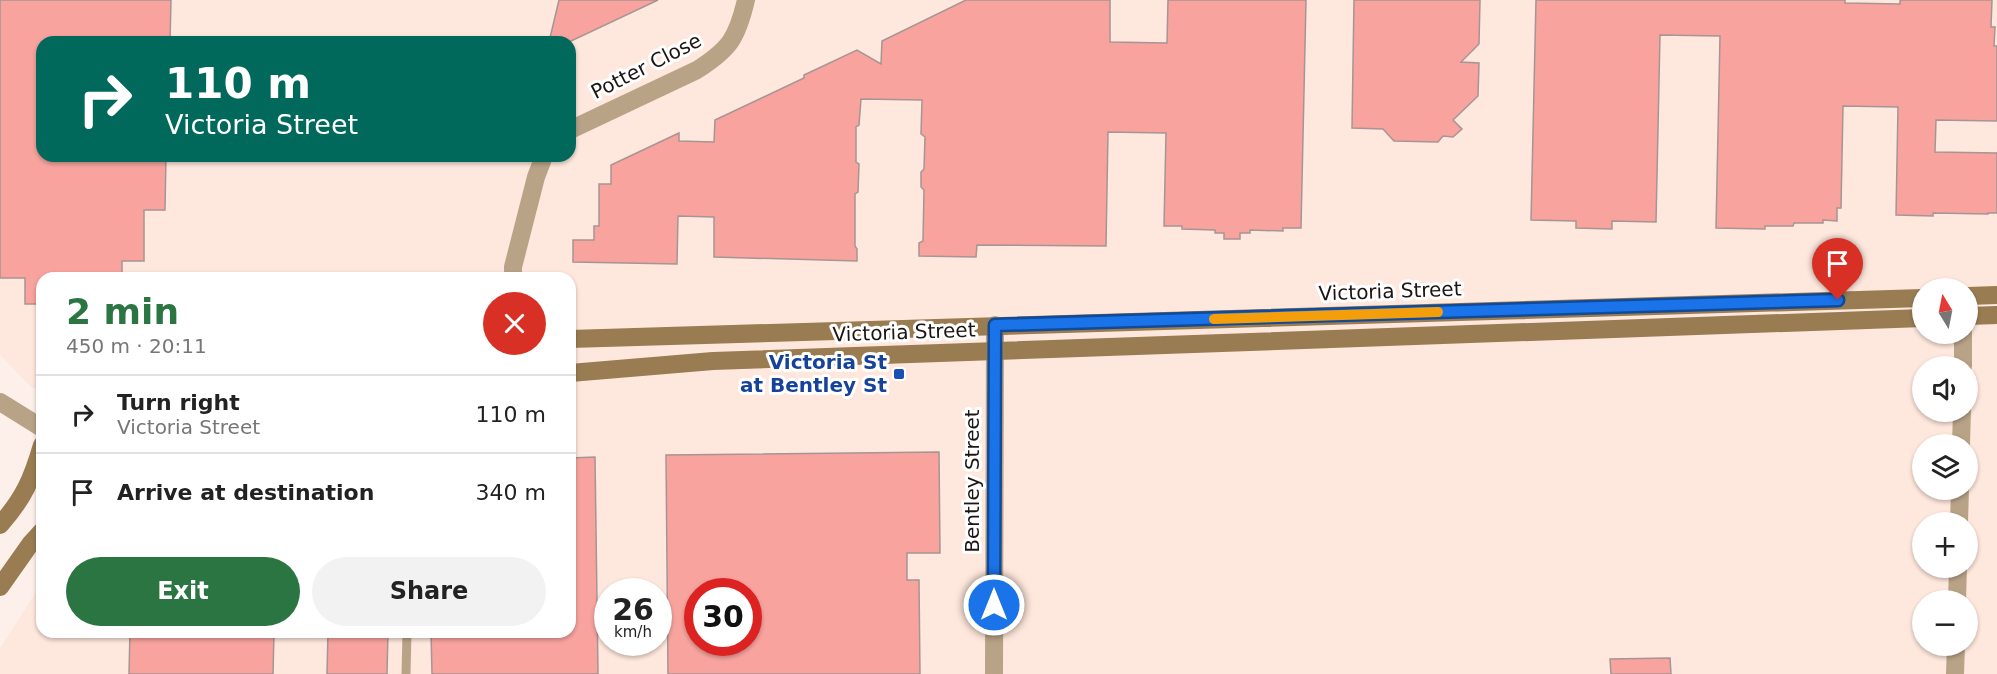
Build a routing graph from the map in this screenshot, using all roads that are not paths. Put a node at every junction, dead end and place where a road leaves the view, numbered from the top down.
1 (746, 0) edge
2 (576, 127) edge
3 (542, 162) edge
4 (513, 272) edge
5 (1997, 295) edge
6 (1978, 296) edge
7 (1912, 298) edge
8 (1997, 315) edge
9 (1978, 316) edge
10 (1912, 318) edge
11 (995, 325) junction
12 (576, 339) edge
13 (995, 352) junction
14 (576, 372) edge
15 (0, 402) edge
16 (36, 424) edge
17 (36, 464) edge
18 (0, 525) edge
19 (36, 542) edge
20 (0, 587) edge
21 (407, 638) edge
22 (1956, 656) edge
23 (406, 674) edge
24 (994, 674) edge
25 (1955, 674) edge

1 - 2 street, Potter Close
3 - 4 street
5 - 6 main road
7 - 11 main road, Victoria Street
8 - 9 main road
10 - 13 main road, Victoria Street
11 - 12 main road, Victoria Street
11 - 13 street, Bentley Street
13 - 14 main road, Victoria Street
13 - 24 street, Bentley Street
15 - 16 street
17 - 18 main road
19 - 20 main road
21 - 23 lane
22 - 25 street

